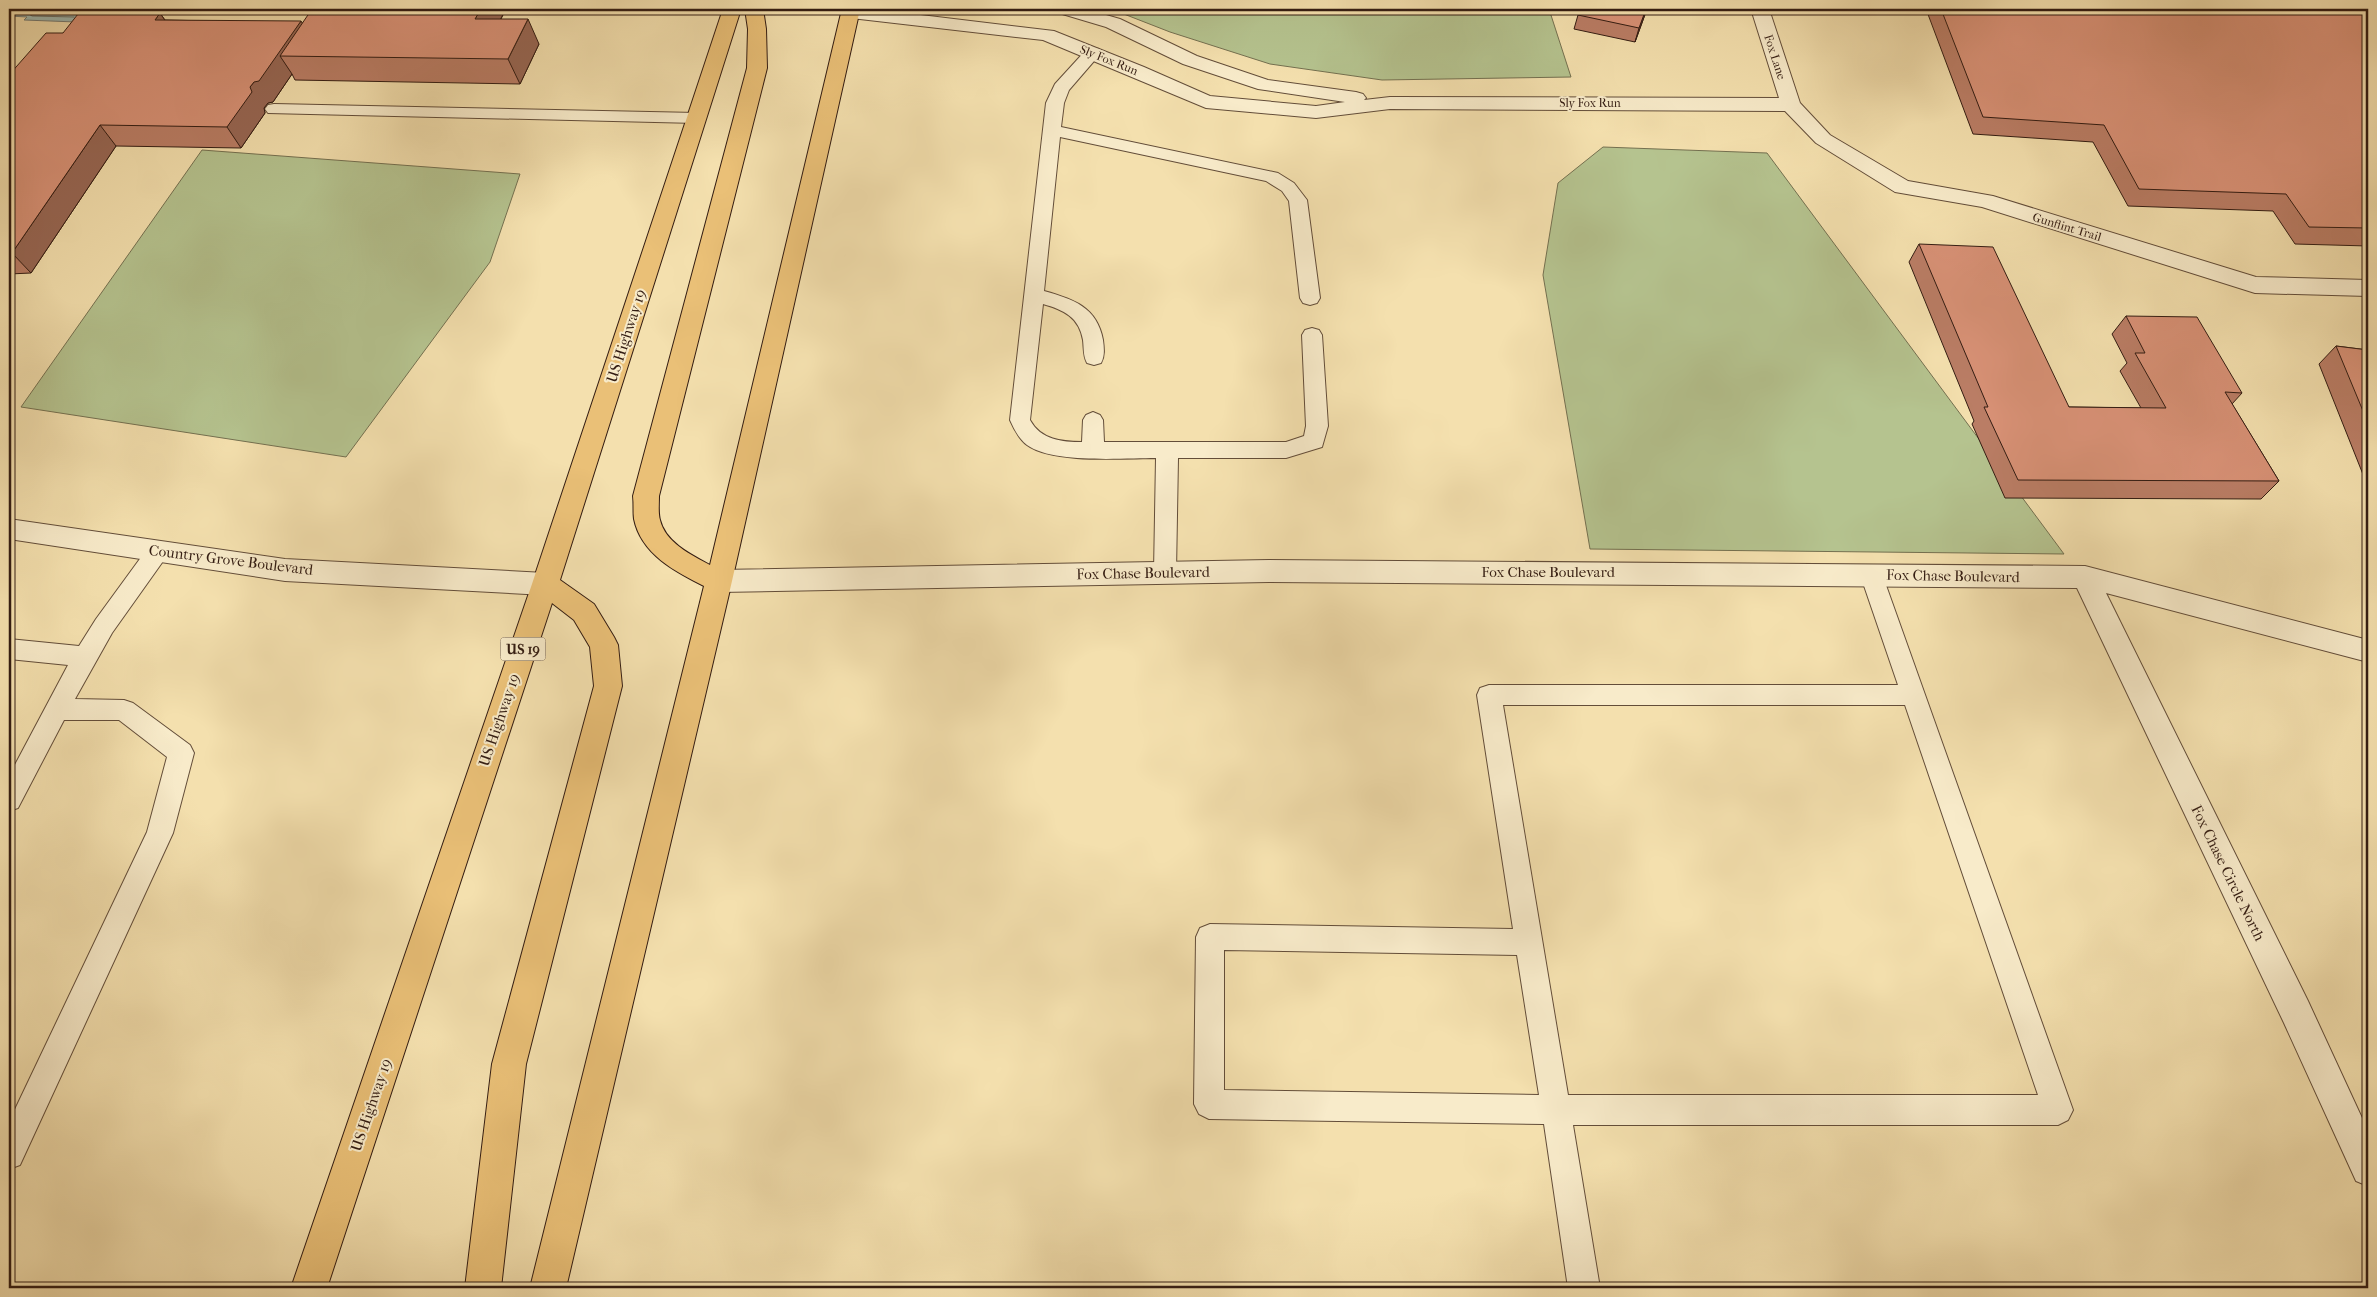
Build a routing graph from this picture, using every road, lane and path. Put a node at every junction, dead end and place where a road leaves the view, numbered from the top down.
1 (732, 9) edge
2 (754, 9) edge
3 (1066, 9) edge
4 (1760, 9) edge
5 (859, 10) edge
6 (1093, 53) junction
7 (1390, 103) junction
8 (1791, 105) junction
9 (274, 109) dead end
10 (697, 118) junction
11 (1052, 130) junction
12 (2368, 288) edge
13 (1033, 294) junction
14 (1310, 298) dead end
15 (1312, 335) dead end
16 (1094, 358) dead end
17 (1093, 420) dead end
18 (1093, 450) junction
19 (1167, 451) junction
20 (9, 530) edge
21 (158, 551) junction
22 (1165, 572) junction
23 (1870, 574) junction
24 (2085, 577) junction
25 (719, 581) junction
26 (545, 584) junction
27 (9, 649) edge
28 (2368, 651) edge
29 (85, 657) junction
30 (1913, 695) junction
31 (58, 709) junction
32 (9, 800) edge
33 (1529, 942) junction
34 (1556, 1110) junction
35 (9, 1154) edge
36 (2368, 1169) edge
37 (310, 1288) edge
38 (483, 1288) edge
39 (548, 1288) edge
40 (1584, 1288) edge

1 - 10 highway, US Highway 19 / US 19
2 - 25 highway
3 - 7 street, Sly Fox Run
4 - 8 street, Fox Lane
5 - 6 street, Sly Fox Run
5 - 25 highway
6 - 7 street, Sly Fox Run
6 - 11 lane
7 - 8 street, Sly Fox Run
8 - 12 street, Gunflint Trail
9 - 10 lane
10 - 26 highway, US Highway 19 / US 19
11 - 13 lane
11 - 14 lane
13 - 16 lane
13 - 18 lane
15 - 19 lane
17 - 18 lane
18 - 19 lane
19 - 22 lane
20 - 21 street, Country Grove Boulevard
21 - 26 street, Country Grove Boulevard
21 - 29 lane
22 - 23 street, Fox Chase Boulevard
22 - 25 street, Fox Chase Boulevard
23 - 24 street, Fox Chase Boulevard
23 - 30 lane
24 - 28 street, Fox Chase Boulevard
24 - 36 street, Fox Chase Circle North
25 - 39 highway
26 - 37 highway, US Highway 19 / US 19
26 - 38 highway
27 - 29 lane
29 - 31 lane
30 - 33 lane
30 - 34 lane
31 - 32 lane
31 - 35 lane
33 - 34 lane
33 - 34 lane
34 - 40 lane

